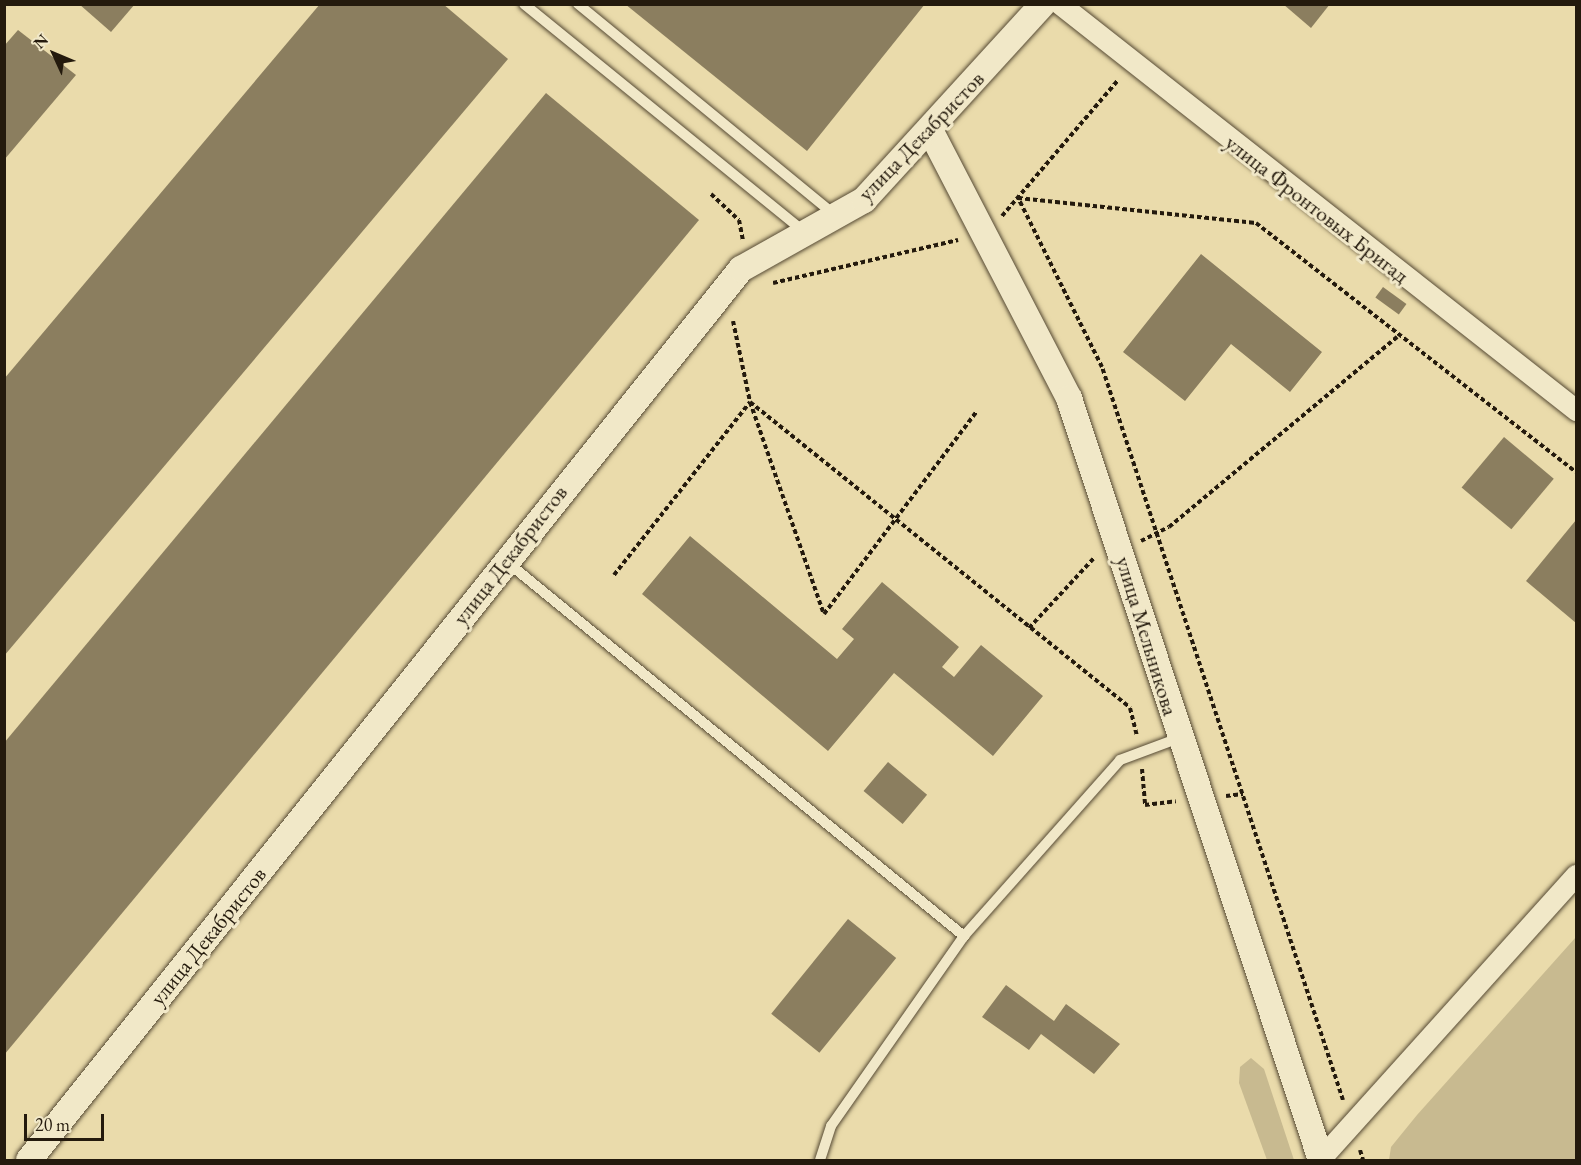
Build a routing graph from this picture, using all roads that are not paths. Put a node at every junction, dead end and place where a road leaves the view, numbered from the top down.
1 (524, 4) edge
2 (578, 4) edge
3 (1043, 4) edge
4 (1060, 4) edge
5 (930, 130) junction
6 (835, 216) junction
7 (805, 232) junction
8 (1576, 410) edge
9 (506, 561) junction
10 (1179, 738) junction
11 (1576, 875) edge
12 (964, 936) junction
13 (1321, 1159) edge
14 (29, 1161) edge
15 (820, 1161) edge

1 - 7 lane
2 - 6 lane
3 - 5 street, улица Декабристов
4 - 8 street, улица Фронтовых Бригад
5 - 6 street, улица Декабристов
5 - 10 street, улица Мельникова
6 - 7 street, улица Декабристов
7 - 9 street, улица Декабристов
9 - 12 lane
9 - 14 street, улица Декабристов
10 - 12 lane
10 - 13 street, улица Мельникова
11 - 13 street
12 - 15 lane

